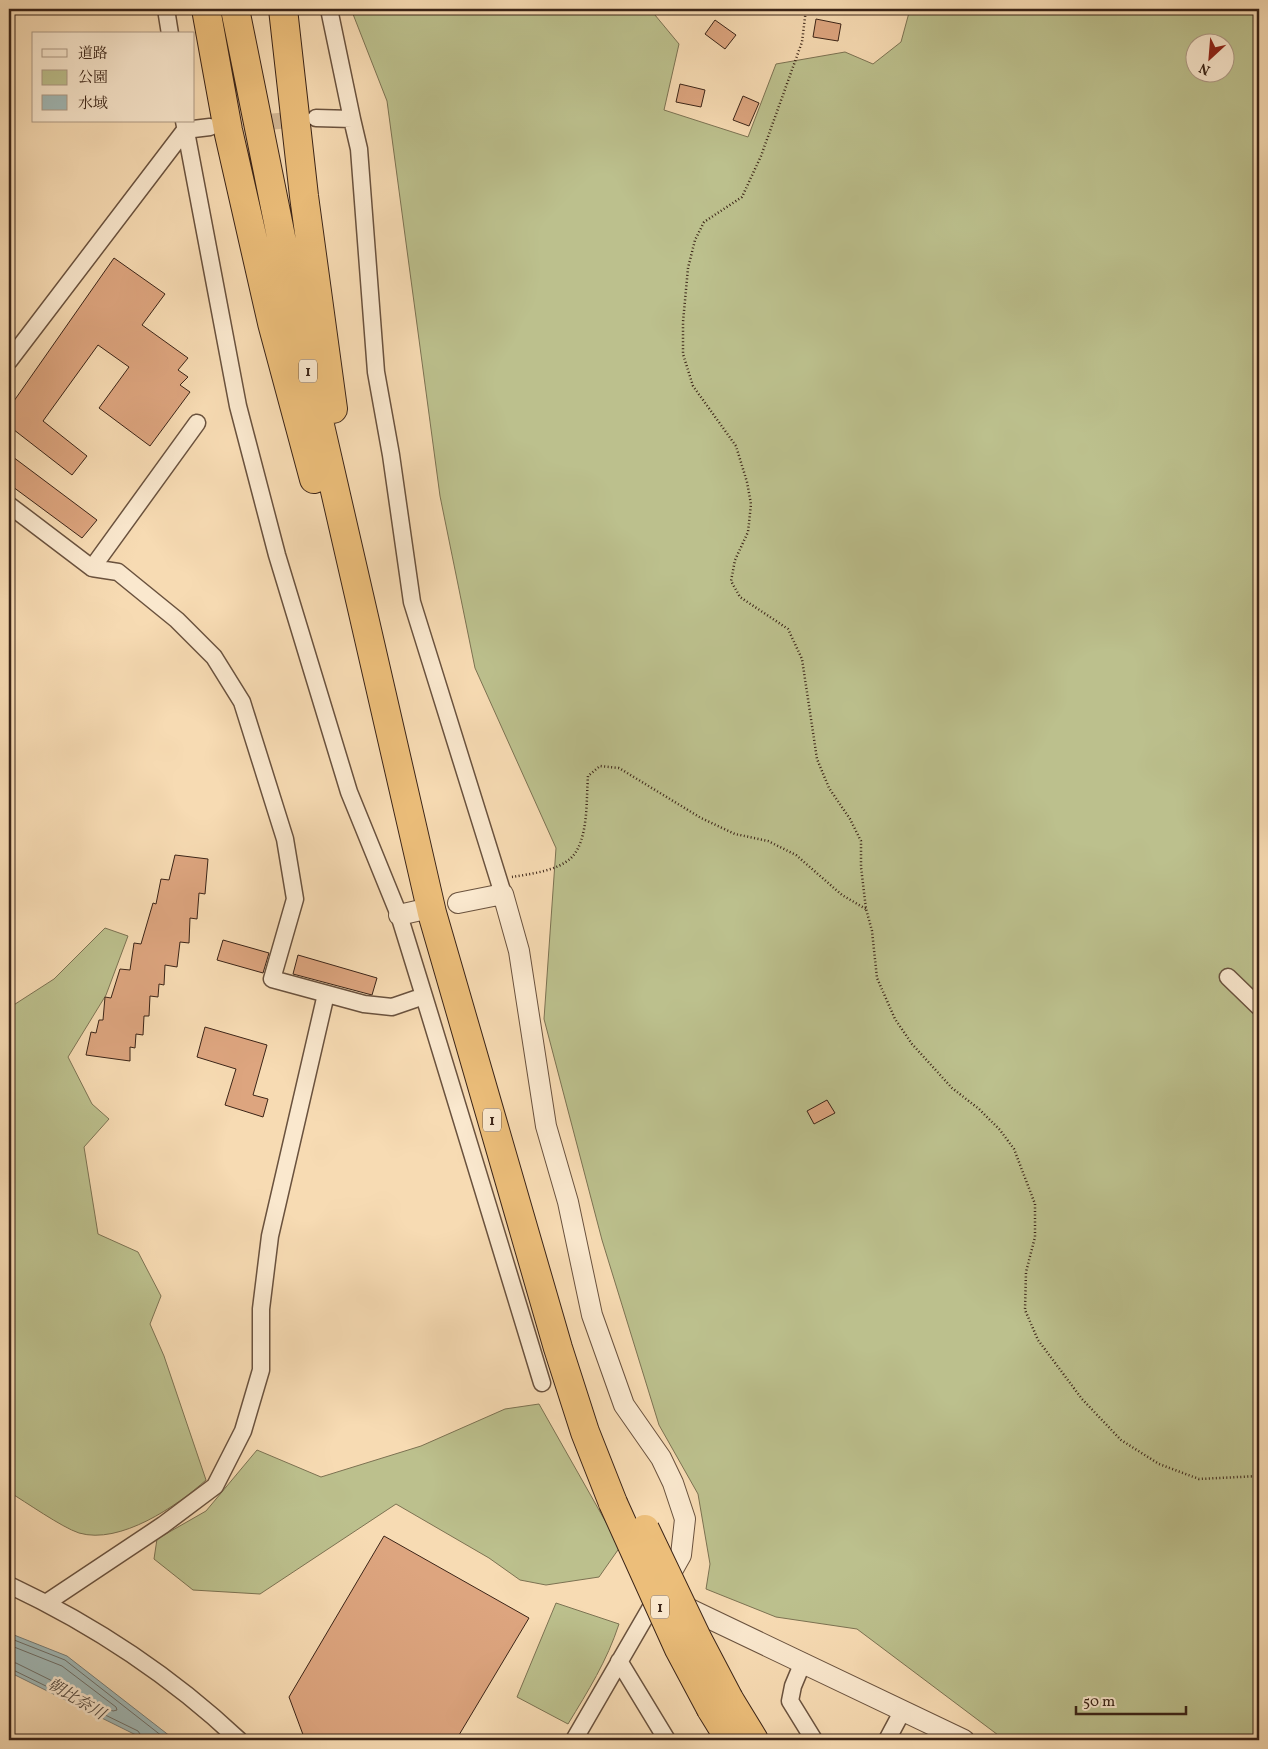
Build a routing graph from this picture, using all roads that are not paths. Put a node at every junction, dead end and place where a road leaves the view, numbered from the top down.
1 (166, 9) edge
2 (206, 9) edge
3 (235, 9) edge
4 (250, 9) edge
5 (283, 9) edge
6 (330, 9) edge
7 (170, 32) edge
8 (316, 118) tunnel mouth
9 (352, 119) junction
10 (185, 126) edge
11 (210, 127) tunnel mouth
12 (9, 361) edge
13 (334, 416) junction
14 (197, 423) dead end
15 (9, 505) edge
16 (92, 568) junction
17 (392, 731) junction
18 (501, 887) junction
19 (458, 903) dead end
20 (421, 910) dead end
21 (399, 915) junction
22 (1228, 977) dead end
23 (326, 994) junction
24 (424, 996) junction
25 (1259, 1007) edge
26 (542, 1383) dead end
27 (622, 1500) junction
28 (9, 1586) edge
29 (658, 1595) junction
30 (46, 1603) junction
31 (619, 1661) junction
32 (803, 1662) junction
33 (720, 1704) junction
34 (903, 1710) junction
35 (239, 1740) edge
36 (574, 1740) edge
37 (667, 1740) edge
38 (730, 1740) edge
39 (754, 1740) edge
40 (814, 1740) edge
41 (887, 1740) edge
42 (964, 1740) edge

1 - 7 street
2 - 17 highway
3 - 17 highway, 1
4 - 13 highway
5 - 13 highway
6 - 9 street
8 - 9 street
9 - 18 street
10 - 11 street
10 - 12 street
10 - 21 street
13 - 27 highway
14 - 16 street
15 - 16 street
16 - 23 street
17 - 27 highway, 1
18 - 19 street
18 - 29 street
20 - 21 street
21 - 24 street
22 - 25 street
23 - 24 street
23 - 30 street
24 - 26 street
27 - 33 highway, 1, bridge
28 - 30 street
29 - 31 street
29 - 32 street
30 - 35 street
31 - 36 street
31 - 37 street
32 - 34 street
32 - 40 street
33 - 38 highway, 1
33 - 39 highway
34 - 41 street
34 - 42 street

